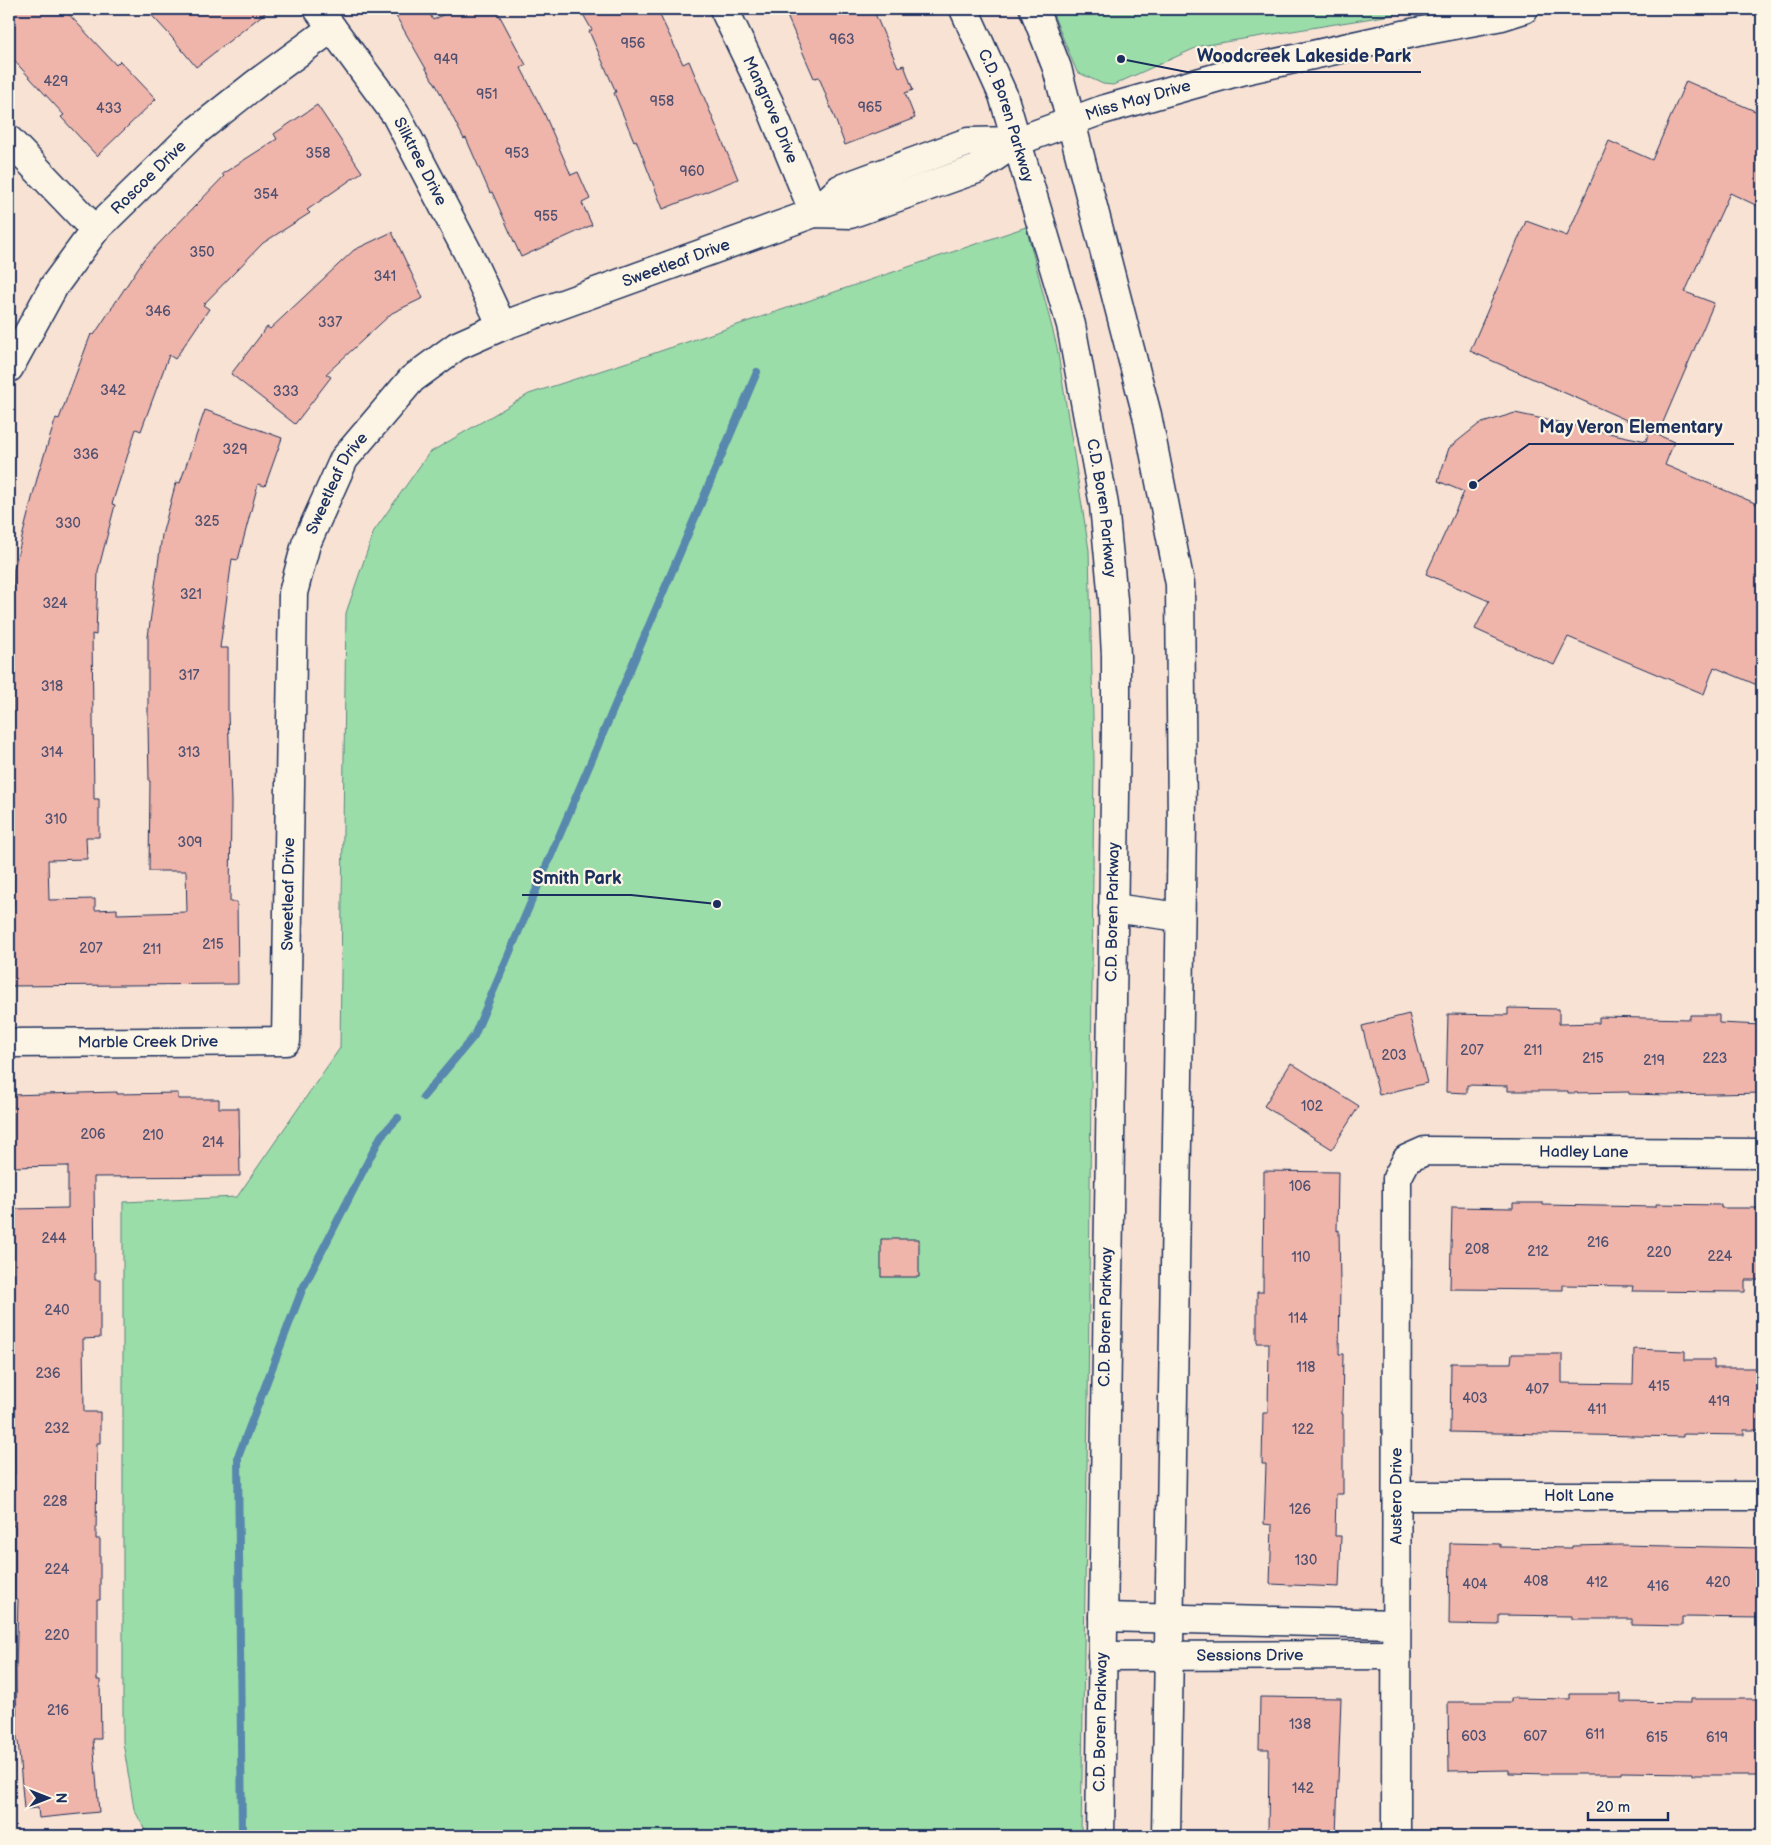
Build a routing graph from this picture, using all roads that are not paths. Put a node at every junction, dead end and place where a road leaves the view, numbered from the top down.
1 (724, 9) edge
2 (964, 9) edge
3 (1034, 9) edge
4 (1524, 9) edge
5 (325, 18) edge
6 (1071, 121) junction
7 (9, 140) edge
8 (1018, 141) junction
9 (814, 213) junction
10 (95, 230) junction
11 (502, 326) junction
12 (9, 368) edge
13 (1113, 908) junction
14 (1180, 916) junction
15 (286, 1041) joint
16 (9, 1043) edge
17 (1762, 1153) edge
18 (1408, 1160) joint
19 (1397, 1496) junction
20 (1762, 1496) edge
21 (1102, 1617) junction
22 (1169, 1619) junction
23 (1396, 1624) junction
24 (1396, 1655) junction
25 (1102, 1656) junction
26 (1168, 1656) junction
27 (1100, 1836) edge
28 (1166, 1836) edge
29 (1396, 1836) edge

1 - 9 street, Mangrove Drive
2 - 8 street, C.D. Boren Parkway
3 - 6 street
4 - 6 street, Miss May Drive
5 - 10 street, Roscoe Drive
5 - 11 street, Silktree Drive
6 - 8 street, Miss May Drive
6 - 14 street
7 - 10 street
8 - 9 street, Sweetleaf Drive
8 - 13 street, C.D. Boren Parkway
9 - 11 street, Sweetleaf Drive
10 - 12 street, Roscoe Drive
11 - 15 street, Sweetleaf Drive
13 - 14 street
13 - 21 street, C.D. Boren Parkway
14 - 22 street
15 - 16 street, Marble Creek Drive
17 - 18 street, Hadley Lane
18 - 19 street, Austero Drive
19 - 20 street, Holt Lane
19 - 23 street, Austero Drive
21 - 22 street, Sessions Drive
21 - 25 street, C.D. Boren Parkway
22 - 23 street, Sessions Drive
22 - 26 street
23 - 24 street, Austero Drive
24 - 26 street, Sessions Drive
24 - 29 street, Austero Drive
25 - 26 street, Sessions Drive
25 - 27 street, C.D. Boren Parkway
26 - 28 street

